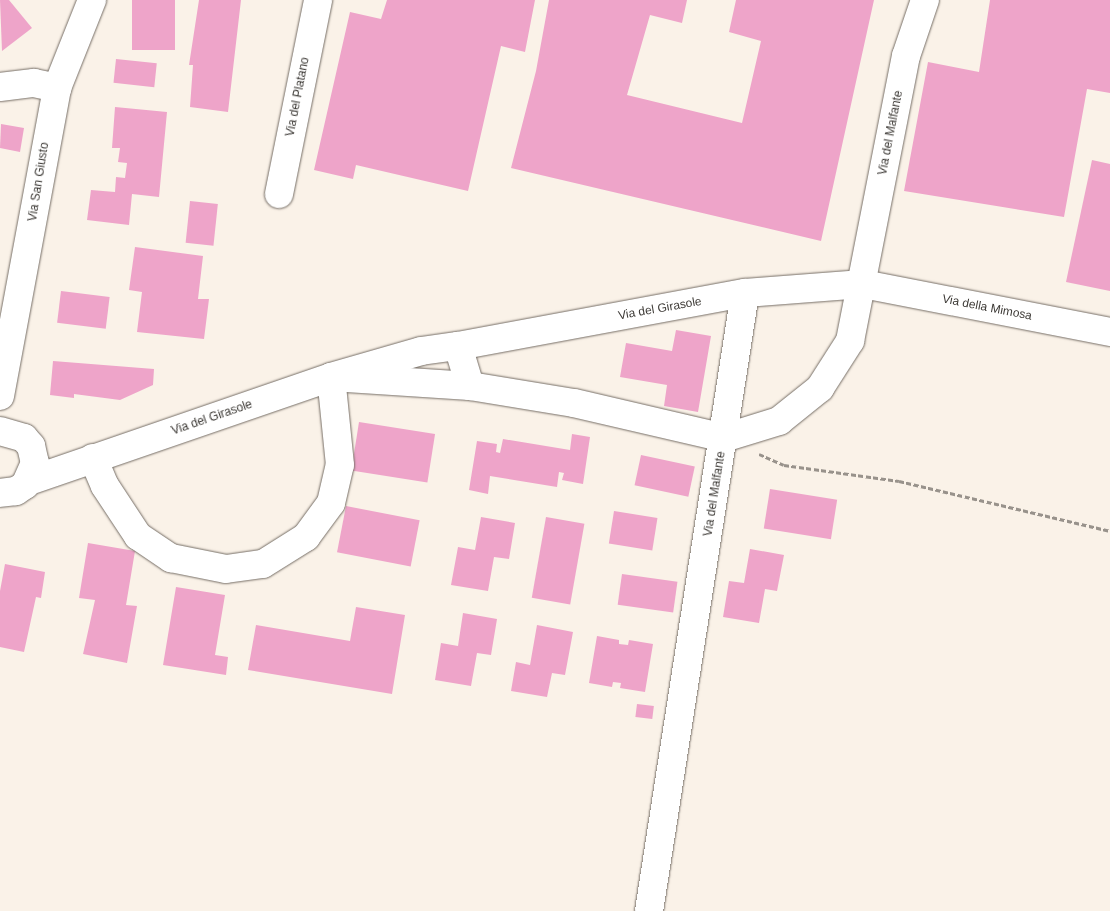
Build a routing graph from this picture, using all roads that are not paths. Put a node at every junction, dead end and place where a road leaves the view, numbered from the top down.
1 (92, 0) edge
2 (318, 0) edge
3 (925, 0) edge
4 (0, 87) edge
5 (57, 88) junction
6 (279, 194) dead end
7 (863, 284) junction
8 (745, 294) junction
9 (1110, 332) edge
10 (458, 346) junction
11 (7, 370) junction
12 (331, 378) junction
13 (470, 386) junction
14 (0, 396) edge
15 (16, 437) edge
16 (724, 438) junction
17 (93, 458) junction
18 (29, 481) junction
19 (0, 494) edge
20 (649, 911) edge

1 - 5 street, Via San Giusto
2 - 6 street, Via del Platano
3 - 7 street, Via del Malfante
4 - 5 street
5 - 11 street, Via San Giusto
7 - 8 street, Via del Girasole
7 - 9 street, Via della Mimosa
7 - 16 street, Via del Malfante
8 - 10 street, Via del Girasole
8 - 16 street
10 - 12 street, Via del Girasole
10 - 13 street
11 - 14 street, Via San Giusto
11 - 15 street, Via San Giusto
12 - 13 street, Via del Girasole
12 - 17 street, Via del Girasole
12 - 17 street
13 - 16 street, Via del Girasole
15 - 17 street, Via del Girasole
15 - 18 street, Via San Giusto
16 - 20 street, Via del Malfante
17 - 18 street, Via del Girasole
18 - 19 street, Via del Girasole

